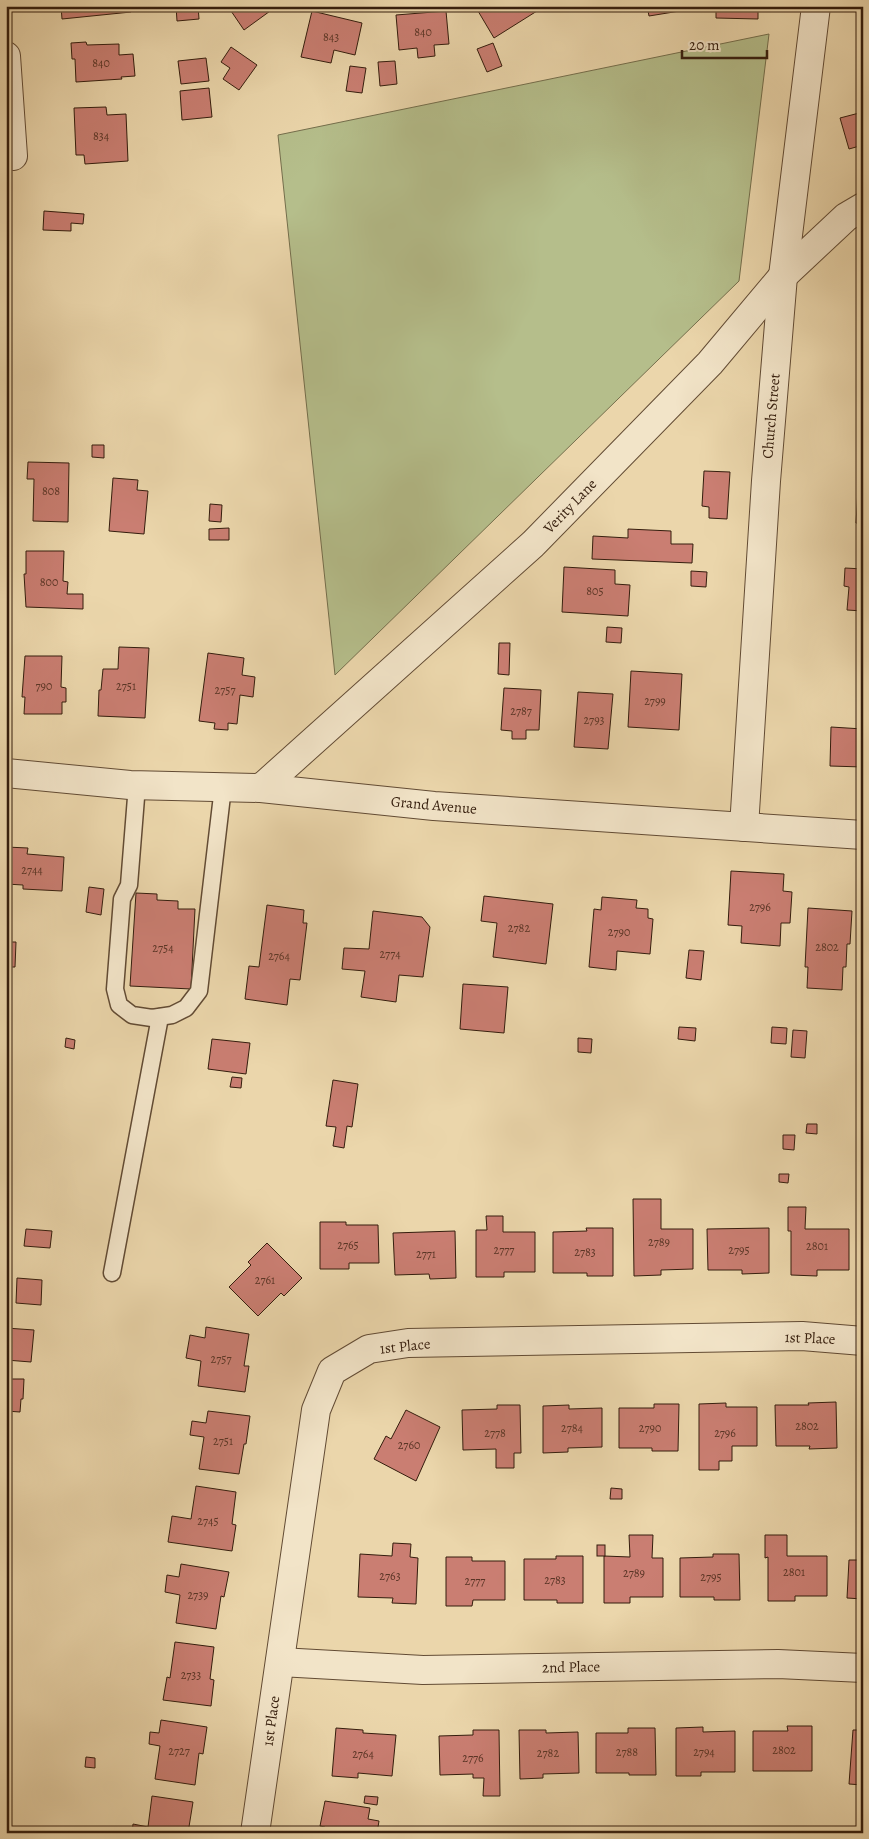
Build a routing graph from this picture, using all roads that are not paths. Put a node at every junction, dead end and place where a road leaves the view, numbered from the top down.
1 (816, 6) edge
2 (6, 56) edge
3 (13, 156) dead end
4 (863, 207) edge
5 (784, 276) junction
6 (6, 773) edge
7 (137, 785) junction
8 (223, 788) junction
9 (261, 788) junction
10 (744, 827) junction
11 (863, 835) edge
12 (160, 1017) junction
13 (112, 1273) dead end
14 (863, 1341) edge
15 (280, 1662) junction
16 (863, 1668) edge
17 (255, 1833) edge

1 - 5 street, Church Street
2 - 3 street
4 - 5 street, Verity Lane
5 - 9 street, Verity Lane
5 - 10 street, Church Street
6 - 7 street, Grand Avenue
7 - 8 street, Grand Avenue
7 - 12 lane
8 - 9 street, Grand Avenue
8 - 12 lane
9 - 10 street, Grand Avenue
10 - 11 street, Grand Avenue
12 - 13 lane
14 - 15 street, 1st Place
15 - 16 street, 2nd Place
15 - 17 street, 1st Place

